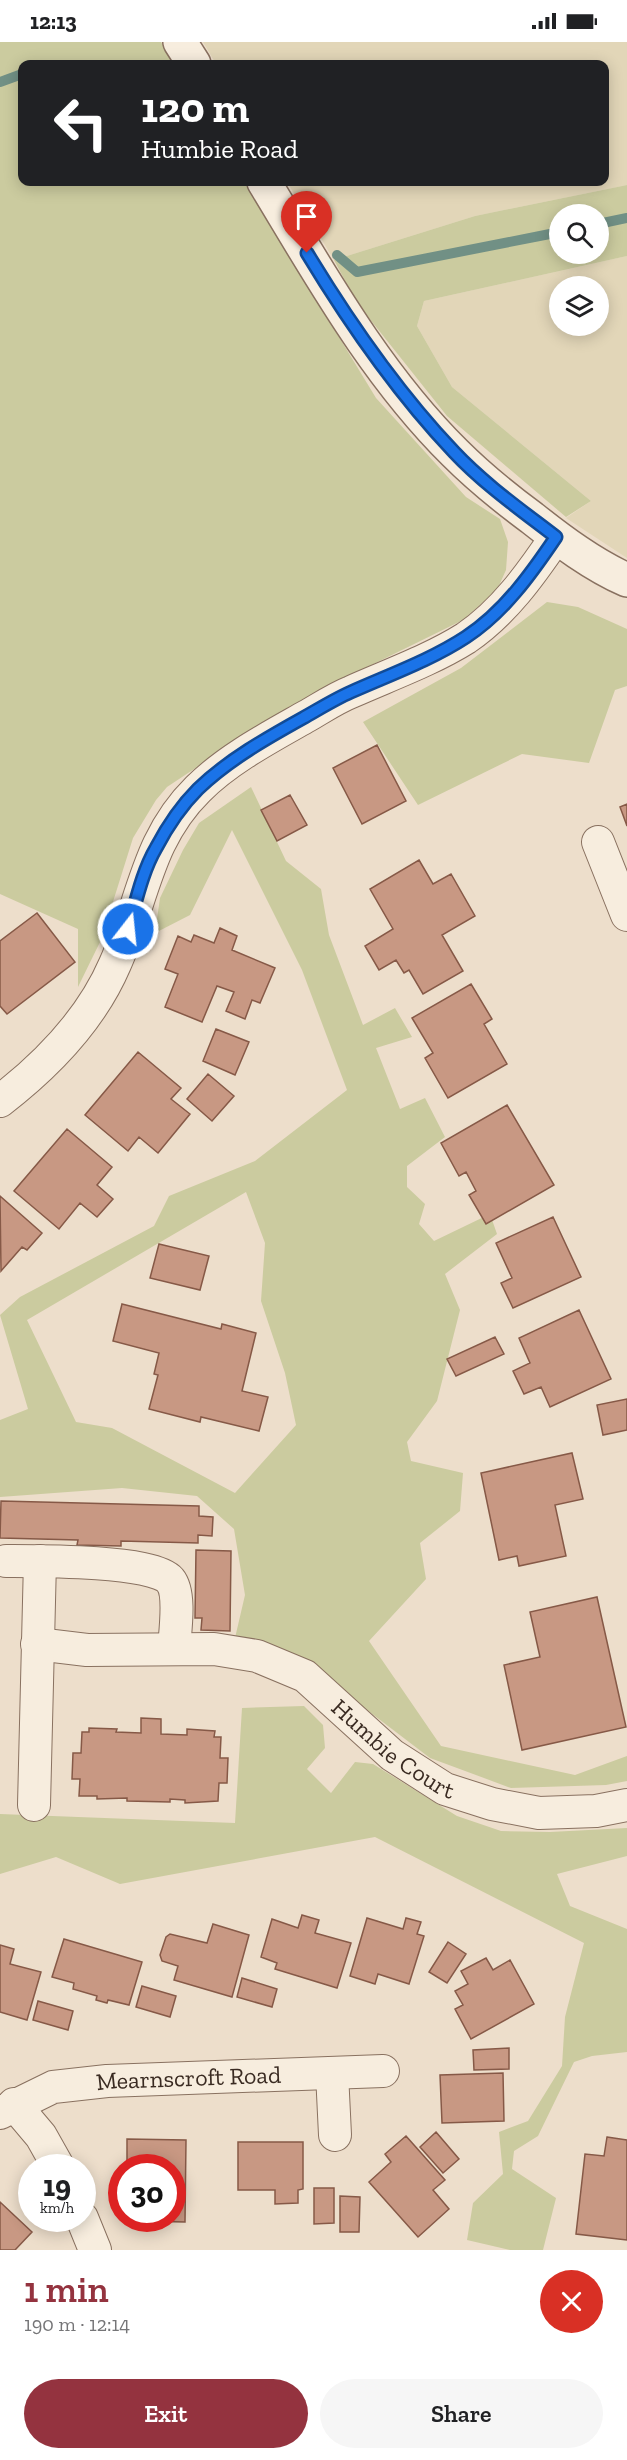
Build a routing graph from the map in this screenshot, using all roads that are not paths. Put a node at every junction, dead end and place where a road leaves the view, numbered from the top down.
1 (180, 42) edge
2 (191, 60) edge
3 (266, 186) edge
4 (556, 537) junction
5 (627, 580) edge
6 (598, 842) dead end
7 (627, 915) edge
8 (0, 1101) edge
9 (6, 1561) dead end
10 (40, 1561) junction
11 (37, 1644) junction
12 (174, 1648) junction
13 (34, 1805) dead end
14 (627, 1805) edge
15 (383, 2071) dead end
16 (332, 2073) junction
17 (7, 2108) edge
18 (335, 2135) dead end
19 (51, 2154) edge
20 (88, 2232) edge
21 (95, 2250) edge

1 - 2 street
3 - 4 street
4 - 5 street
4 - 8 street
6 - 7 street
9 - 10 street
10 - 11 street
10 - 12 street
11 - 12 street, Humbie Court
11 - 13 street
12 - 14 street, Humbie Court
15 - 16 street, Mearnscroft Road
16 - 17 street, Mearnscroft Road
16 - 18 street
17 - 19 street
20 - 21 street

